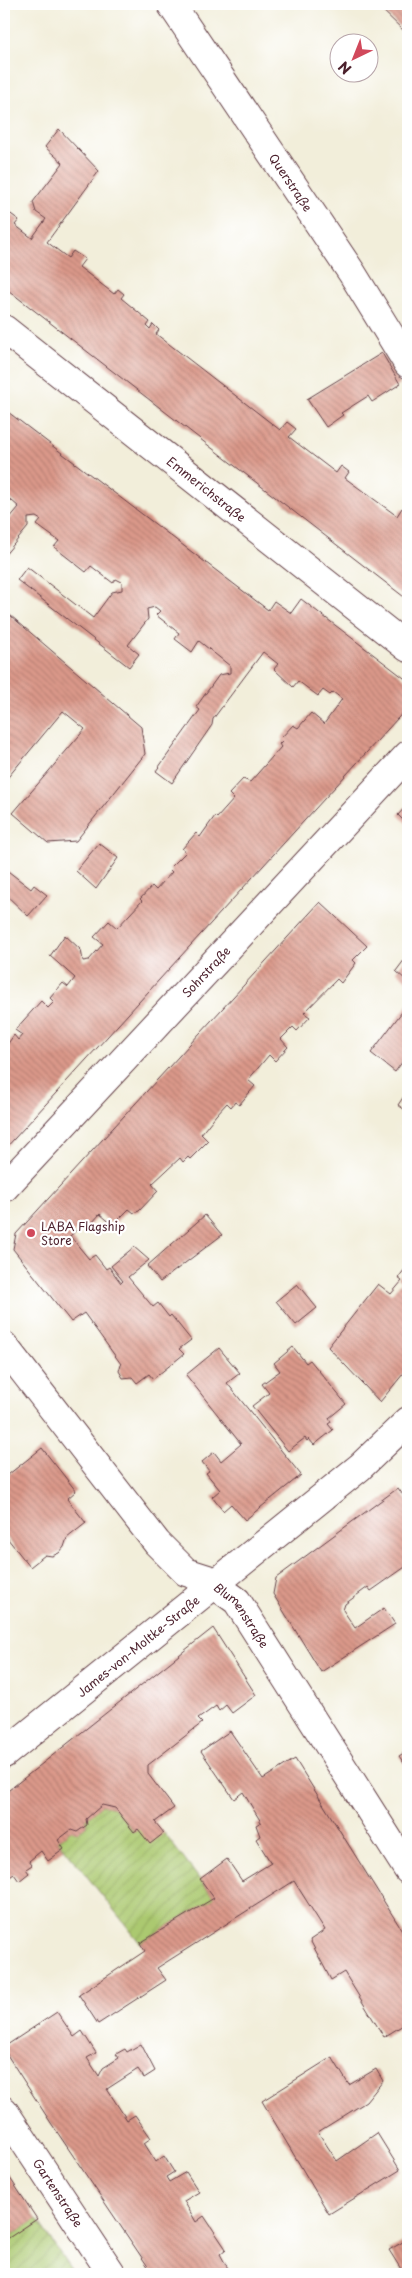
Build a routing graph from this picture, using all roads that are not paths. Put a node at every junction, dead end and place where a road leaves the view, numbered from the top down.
1 (171, 4) edge
2 (4, 329) edge
3 (408, 364) edge
4 (408, 648) edge
5 (408, 755) edge
6 (4, 1188) edge
7 (4, 1346) edge
8 (408, 1421) edge
9 (216, 1584) junction
10 (4, 1754) edge
11 (408, 1870) edge
12 (4, 2111) edge
13 (112, 2274) edge

1 - 3 street, Querstraße
2 - 4 street, Emmerichstraße
5 - 6 street, Sohrstraße
7 - 9 street, Blumenstraße
8 - 9 street, James-von-Moltke-Straße
9 - 10 street, James-von-Moltke-Straße
9 - 11 street, Blumenstraße
12 - 13 street, Gartenstraße

